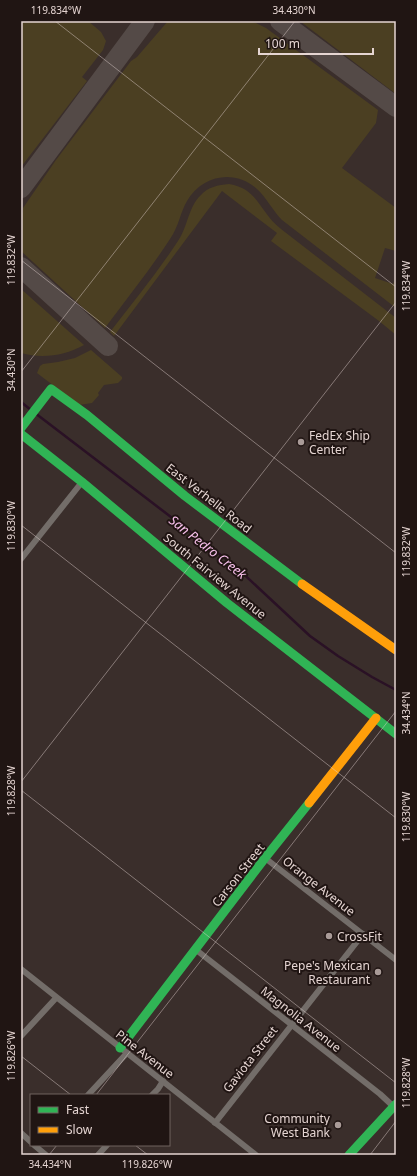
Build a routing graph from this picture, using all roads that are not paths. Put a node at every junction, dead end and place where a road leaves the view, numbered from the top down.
1 (24, 425) edge
2 (21, 434) edge
3 (82, 482) junction
4 (21, 560) edge
5 (396, 650) edge
6 (376, 718) junction
7 (396, 734) edge
8 (265, 858) junction
9 (363, 934) junction
10 (195, 949) junction
11 (396, 960) edge
12 (21, 970) edge
13 (56, 998) junction
14 (291, 1025) junction
15 (21, 1036) edge
16 (123, 1050) junction
17 (163, 1081) junction
18 (89, 1094) edge
19 (153, 1094) edge
20 (395, 1106) edge
21 (215, 1123) junction
22 (21, 1133) edge
23 (30, 1141) edge
24 (37, 1146) edge
25 (106, 1146) edge
26 (46, 1155) edge
27 (98, 1155) edge
28 (256, 1155) edge
29 (349, 1155) edge

1 - 5 street, East Verhelle Road
2 - 3 street, South Fairview Avenue
3 - 4 street
3 - 6 street, South Fairview Avenue
6 - 7 street, South Fairview Avenue
6 - 8 street, Carson Street
8 - 9 street, Orange Avenue
8 - 10 street, Carson Street
9 - 11 street, Orange Avenue
9 - 14 street, Gaviota Street
10 - 14 street, Magnolia Avenue
10 - 16 street, Carson Street
12 - 13 street, Pine Avenue
13 - 15 street
13 - 16 street, Pine Avenue
14 - 20 street, Magnolia Avenue
14 - 21 street, Gaviota Street
16 - 17 street, Pine Avenue
16 - 18 street
17 - 19 street
17 - 21 street, Pine Avenue
20 - 29 street
21 - 28 street, Pine Avenue
22 - 23 street
24 - 26 street
25 - 27 street

